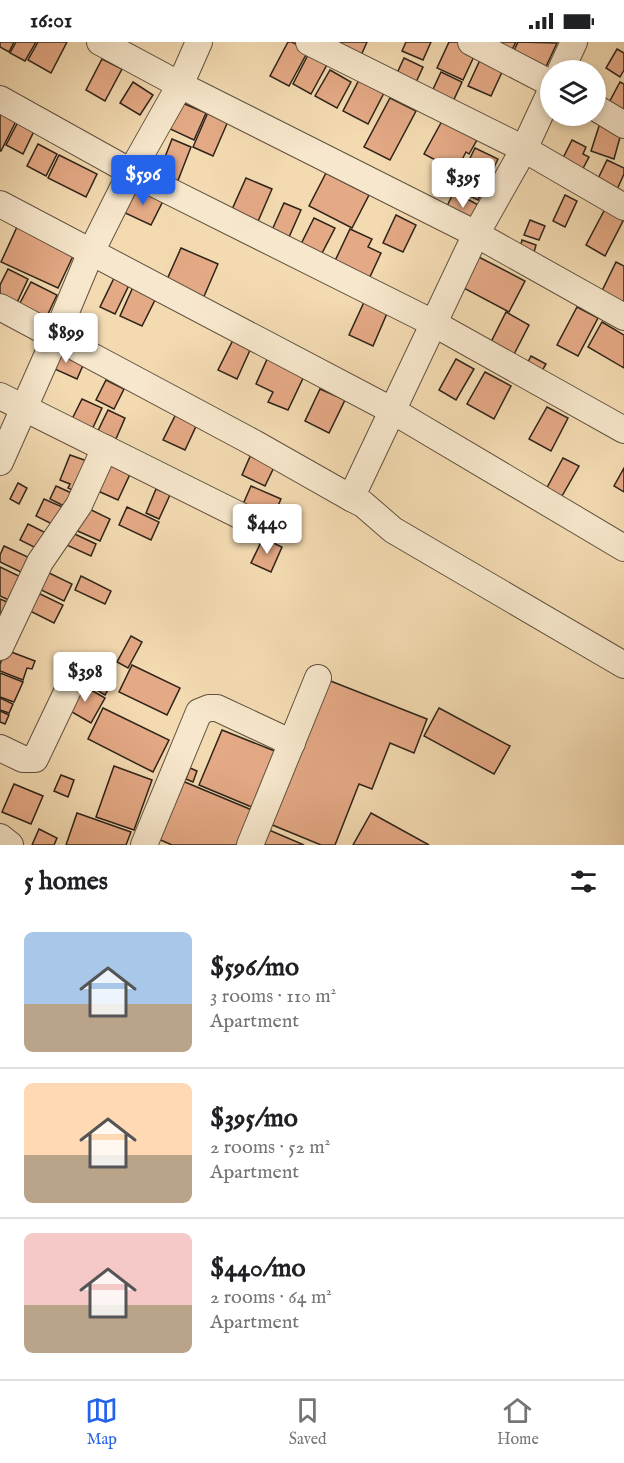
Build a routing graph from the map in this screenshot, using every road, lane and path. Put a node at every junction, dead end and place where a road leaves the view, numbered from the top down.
1 (100, 42) edge
2 (199, 42) edge
3 (309, 42) edge
4 (471, 42) edge
5 (574, 42) edge
6 (566, 60) edge
7 (540, 78) edge
8 (180, 85) junction
9 (0, 99) edge
10 (606, 114) edge
11 (540, 115) edge
12 (624, 124) edge
13 (524, 149) junction
14 (131, 172) junction
15 (0, 204) edge
16 (624, 207) edge
17 (476, 234) junction
18 (91, 252) junction
19 (0, 307) edge
20 (624, 317) edge
21 (433, 323) junction
22 (56, 338) junction
23 (0, 396) edge
24 (23, 409) junction
25 (393, 411) junction
26 (624, 430) edge
27 (105, 448) junction
28 (0, 462) edge
29 (351, 498) junction
30 (265, 528) dead end
31 (624, 548) edge
32 (0, 647) edge
33 (624, 664) edge
34 (77, 671) dead end
35 (318, 678) dead end
36 (292, 743) junction
37 (0, 748) edge
38 (0, 837) edge
39 (10, 845) edge
40 (144, 845) edge
41 (250, 845) edge

1 - 8 street
2 - 8 street
3 - 13 street
4 - 7 street
5 - 6 street
8 - 14 street
8 - 17 street
9 - 14 street
10 - 12 street
11 - 13 street
13 - 16 street
13 - 17 street
14 - 18 street
14 - 21 street
15 - 18 street
17 - 20 street
17 - 21 street
18 - 22 street
18 - 25 street
19 - 22 street
21 - 25 street
21 - 26 street
22 - 24 street
22 - 29 street
23 - 24 street
24 - 27 street
24 - 28 street
25 - 29 street
25 - 31 street
27 - 30 street
27 - 32 street
29 - 33 street
34 - 37 street
35 - 36 street
36 - 40 street
36 - 41 street
38 - 39 street

